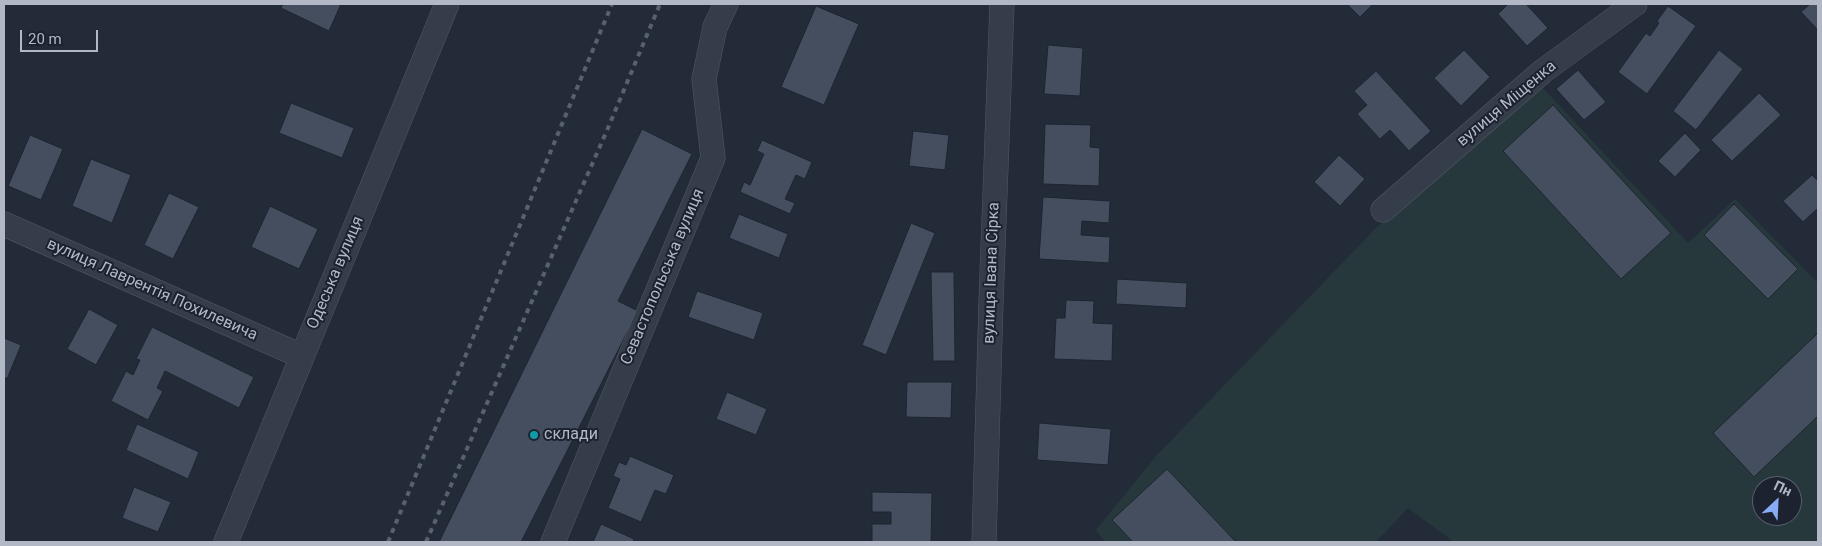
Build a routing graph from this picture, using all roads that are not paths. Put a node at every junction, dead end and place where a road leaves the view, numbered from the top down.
1 (447, 4) edge
2 (726, 4) edge
3 (1002, 4) edge
4 (1635, 4) edge
5 (1383, 210) dead end
6 (4, 224) edge
7 (301, 356) junction
8 (226, 542) edge
9 (553, 542) edge
10 (984, 542) edge

1 - 7 street, Одеська вулиця
2 - 9 street, Севастопольська вулиця
3 - 10 street, вулиця Івана Сірка
4 - 5 street, вулиця Міщенка
6 - 7 street, вулиця Лаврентія Похилевича
7 - 8 street, Одеська вулиця

